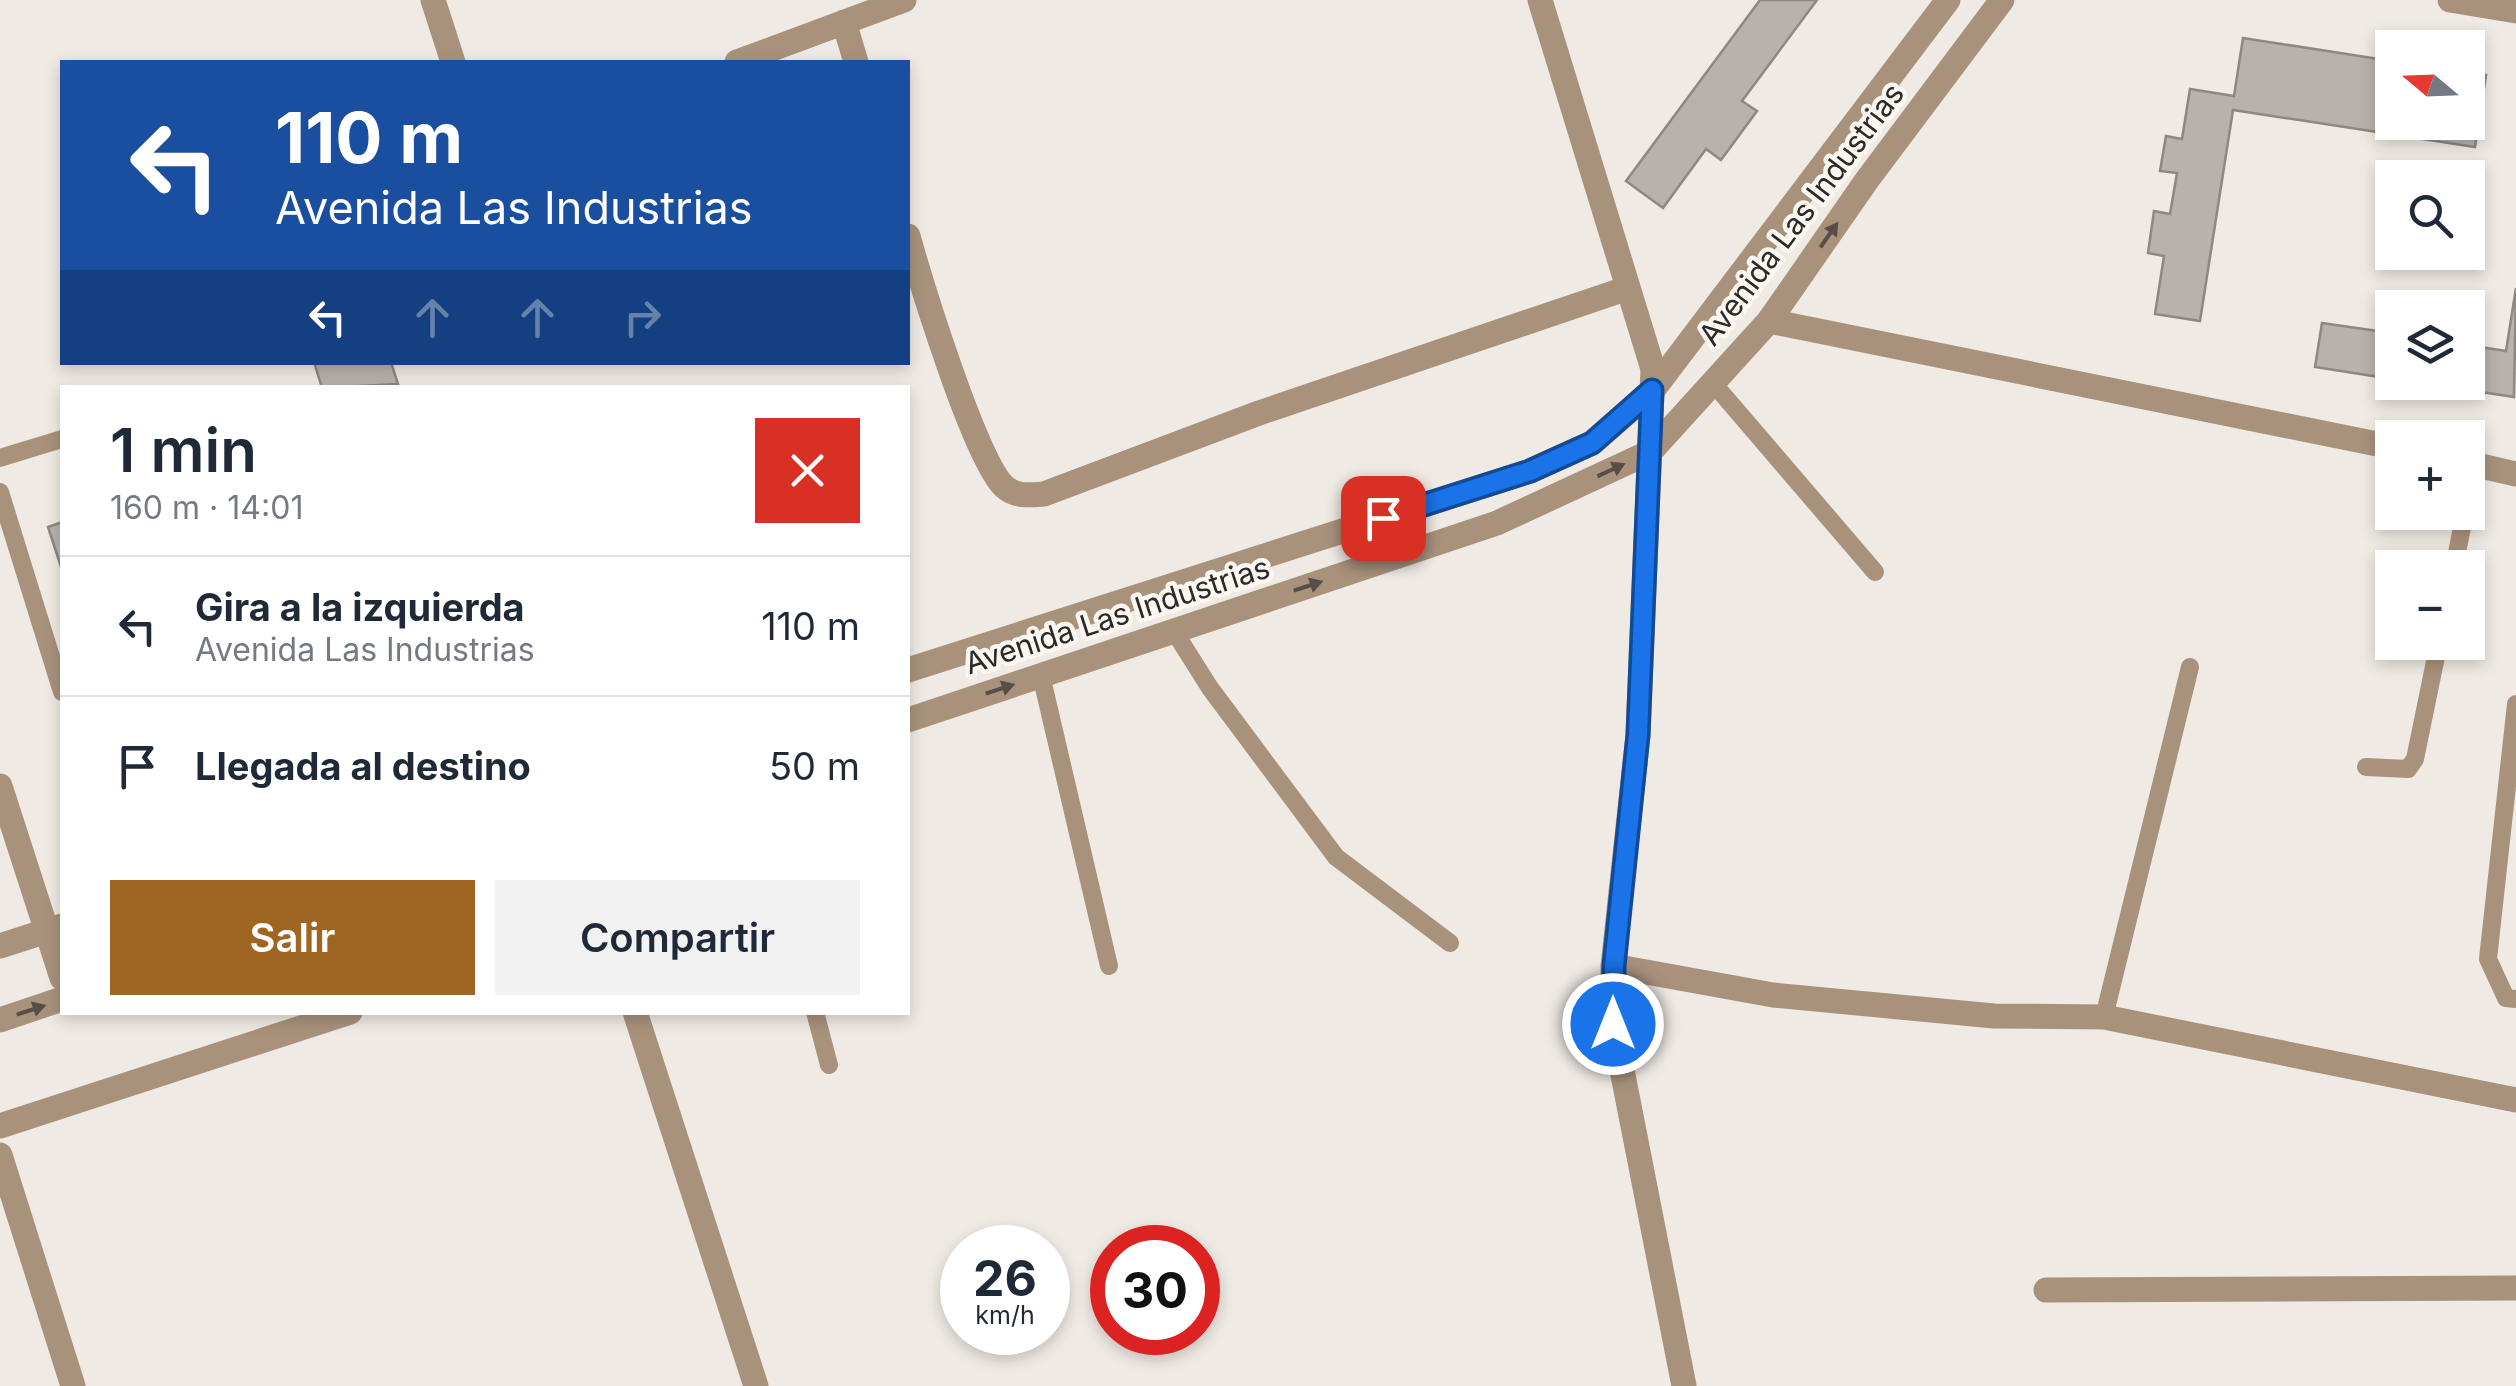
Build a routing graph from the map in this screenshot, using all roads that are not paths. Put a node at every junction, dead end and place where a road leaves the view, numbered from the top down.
1 (433, 0) edge
2 (904, 0) edge
3 (1540, 0) edge
4 (1948, 0) edge
5 (2002, 0) edge
6 (2450, 0) edge
7 (2516, 10) edge
8 (844, 22) junction
9 (453, 60) edge
10 (741, 60) edge
11 (855, 60) edge
12 (910, 243) edge
13 (1628, 288) junction
14 (1769, 322) junction
15 (1714, 383) junction
16 (1652, 390) junction
17 (60, 439) edge
18 (2375, 444) edge
19 (1650, 452) junction
20 (0, 458) edge
21 (2485, 467) edge
22 (2516, 474) edge
23 (0, 492) edge
24 (1875, 572) dead end
25 (1174, 630) junction
26 (2435, 660) edge
27 (2190, 668) dead end
28 (910, 669) edge
29 (1041, 675) junction
30 (60, 686) edge
31 (2516, 704) edge
32 (910, 719) edge
33 (2366, 768) dead end
34 (0, 786) edge
35 (55, 928) edge
36 (1450, 944) dead end
37 (0, 946) edge
38 (60, 964) edge
39 (1109, 966) dead end
40 (1614, 966) junction
41 (2516, 998) edge
42 (60, 1000) edge
43 (341, 1015) edge
44 (636, 1015) edge
45 (816, 1015) edge
46 (2104, 1017) junction
47 (0, 1020) edge
48 (829, 1065) dead end
49 (2516, 1100) edge
50 (0, 1126) edge
51 (0, 1155) edge
52 (2516, 1288) edge
53 (2046, 1290) dead end
54 (74, 1386) edge
55 (756, 1386) edge
56 (1684, 1386) edge

1 - 9 street
2 - 8 street
3 - 13 street
4 - 16 street, Avenida Las Industrias
14 -> 5 street, Avenida Las Industrias
6 - 7 street
8 - 10 street
8 - 11 street
12 - 13 street
13 - 16 street
14 - 15 street, Avenida Las Industrias
14 - 18 street
15 - 19 street, Avenida Las Industrias
15 - 24 lane
16 - 19 street
16 - 28 street, Avenida Las Industrias
17 - 20 lane
25 -> 19 street, Avenida Las Industrias
19 - 40 street
21 - 22 street
23 - 30 lane
25 - 29 street, Avenida Las Industrias
25 - 36 lane
26 - 33 lane
27 - 46 lane
32 -> 29 street, Avenida Las Industrias
29 - 39 lane
31 - 41 lane
34 - 35 street
35 - 37 street
35 - 38 street
40 - 46 street
40 - 56 street
47 -> 42 street
43 - 50 street
44 - 55 street
45 - 48 lane
46 - 49 street
51 - 54 street
52 - 53 street

